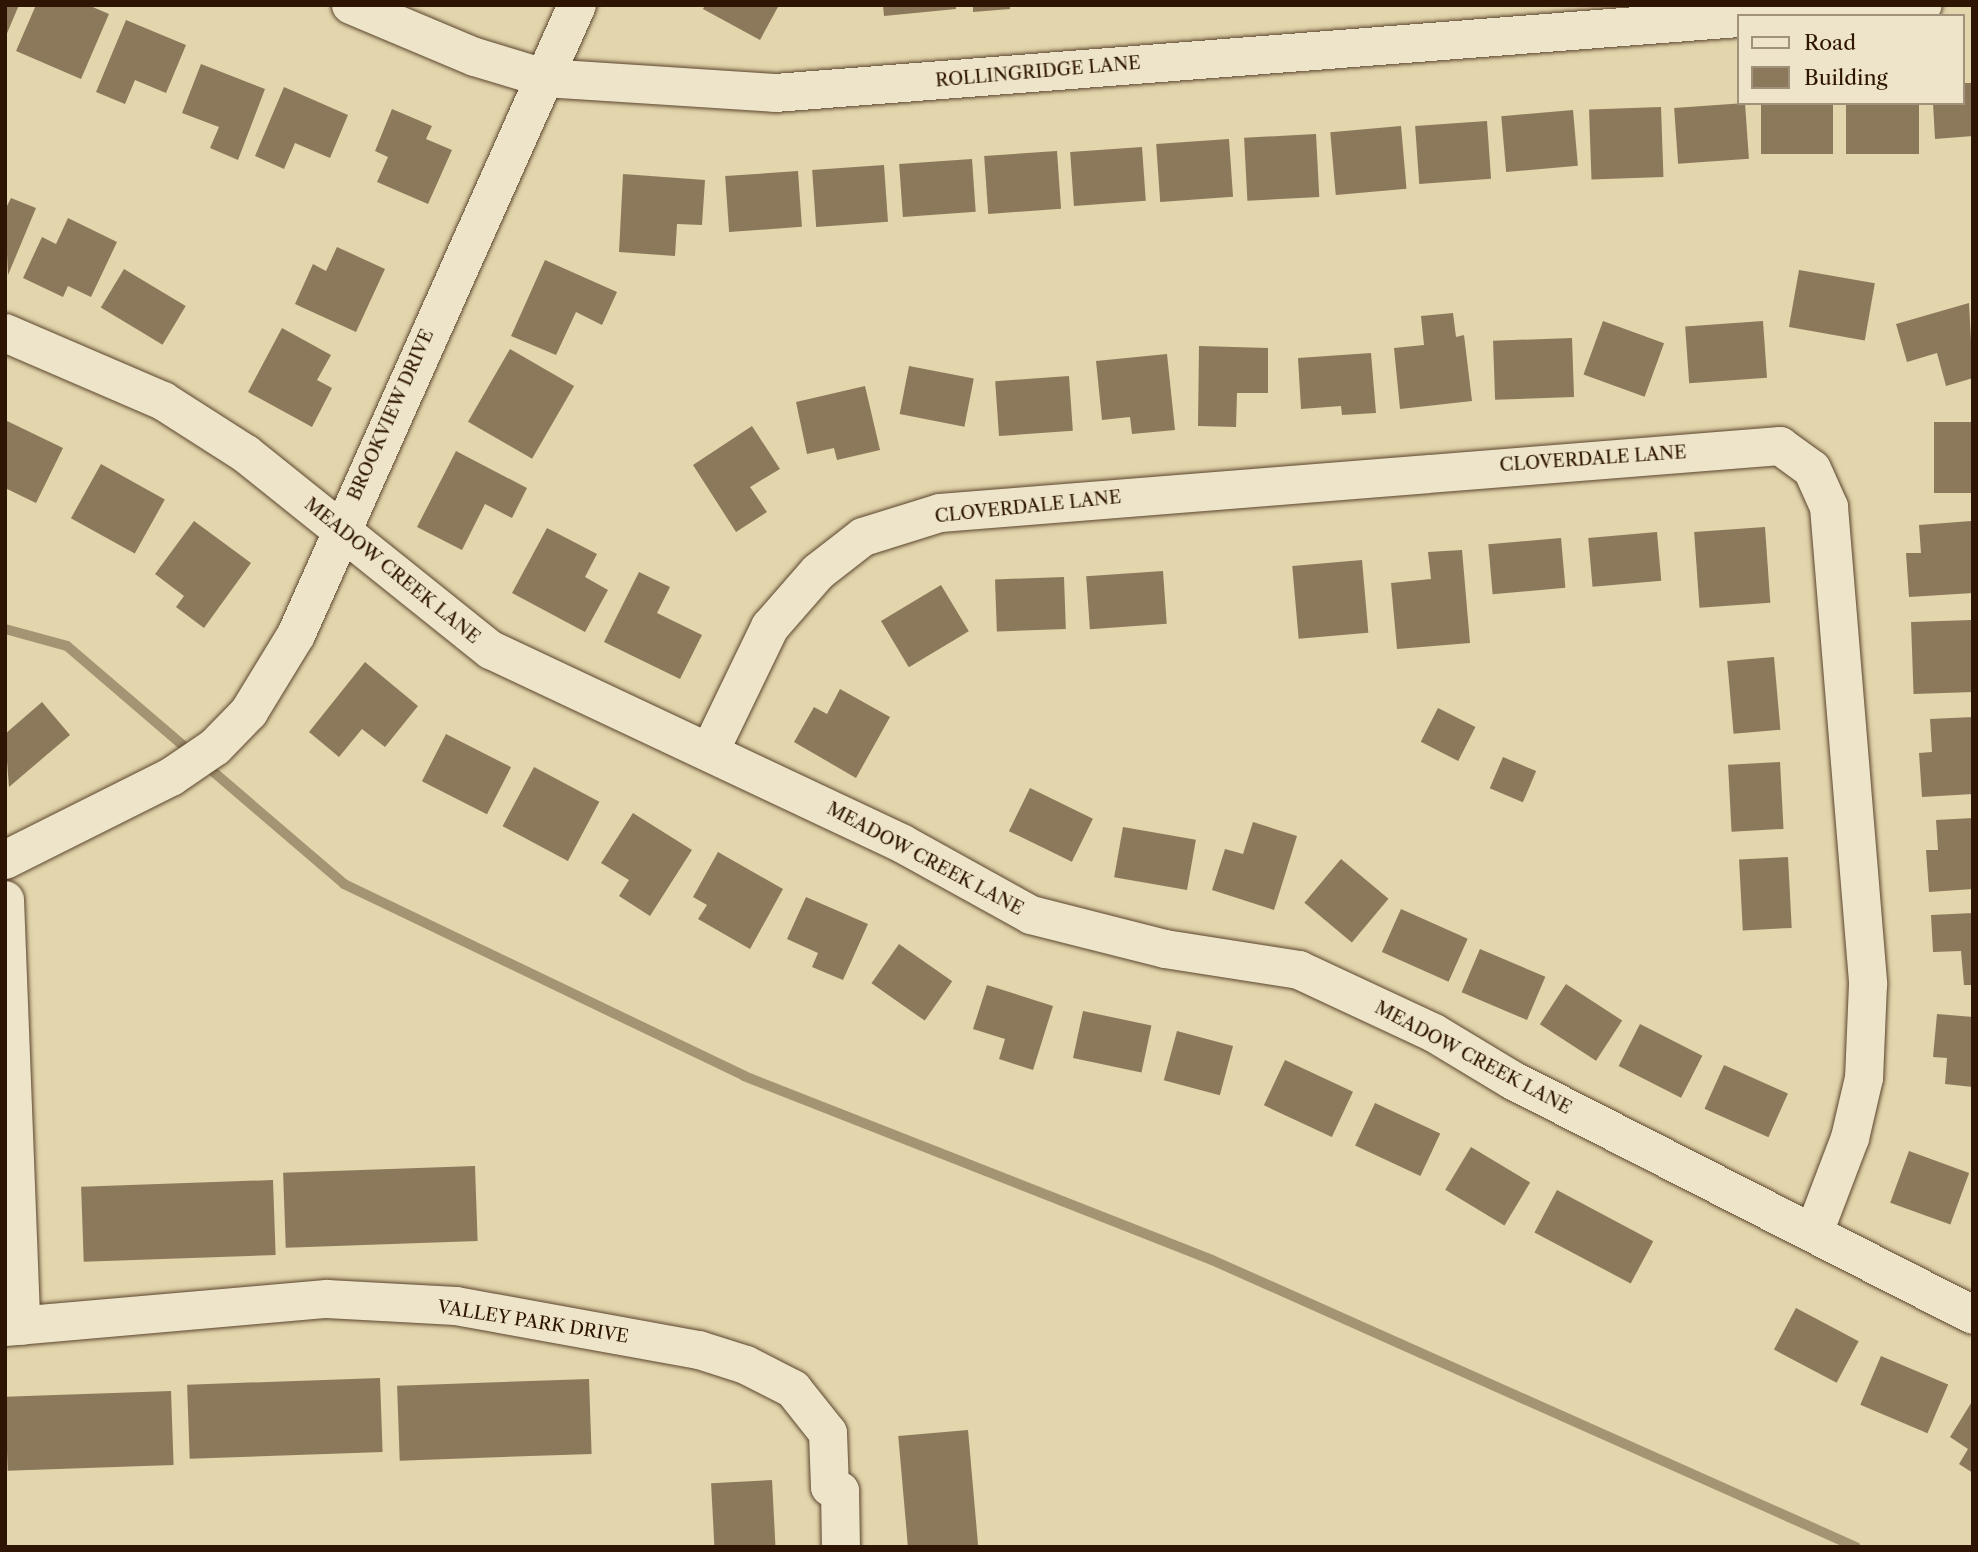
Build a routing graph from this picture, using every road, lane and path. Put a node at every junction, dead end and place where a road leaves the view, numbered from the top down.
1 (351, 5) edge
2 (577, 5) edge
3 (1923, 5) edge
4 (1797, 14) edge
5 (1736, 18) edge
6 (544, 78) junction
7 (5, 333) edge
8 (339, 530) junction
9 (710, 751) junction
10 (5, 860) edge
11 (5, 900) edge
12 (1814, 1233) junction
13 (1973, 1315) edge
14 (13, 1326) edge
15 (841, 1547) edge

1 - 6 street, ROLLINGRIDGE LANE
2 - 6 street, BROOKVIEW DRIVE
3 - 4 street
5 - 6 street, ROLLINGRIDGE LANE
6 - 8 street, BROOKVIEW DRIVE
7 - 8 street, MEADOW CREEK LANE
8 - 9 street, MEADOW CREEK LANE
8 - 10 street, BROOKVIEW DRIVE
9 - 12 street, MEADOW CREEK LANE
9 - 12 street, CLOVERDALE LANE
11 - 14 street
12 - 13 street, MEADOW CREEK LANE
14 - 15 street, VALLEY PARK DRIVE

